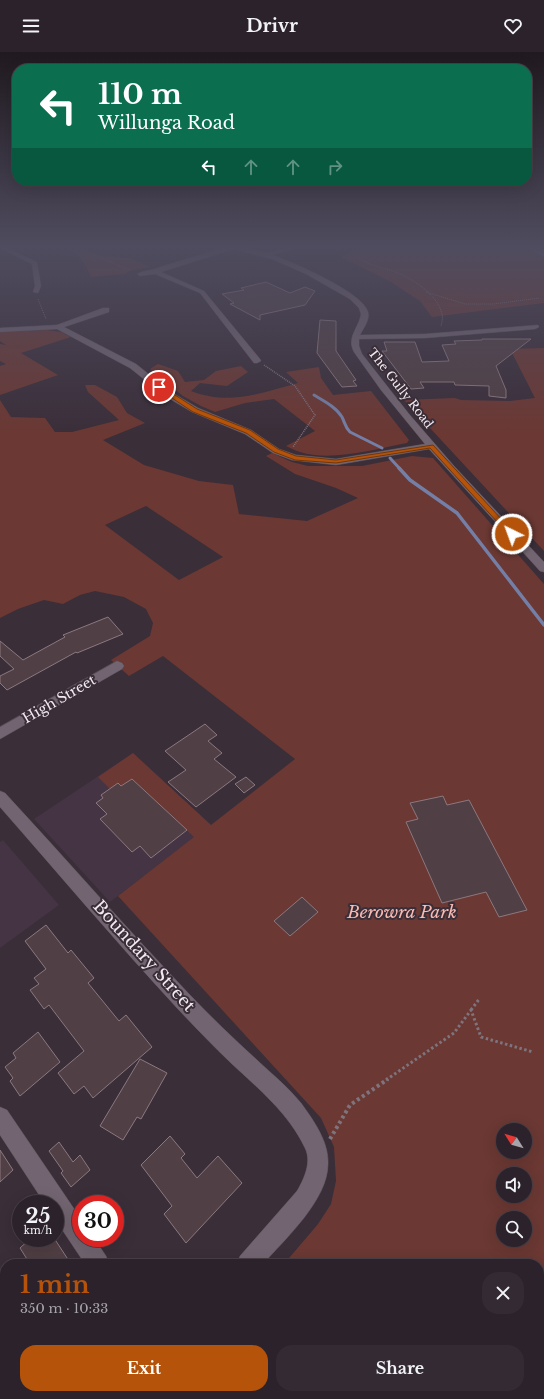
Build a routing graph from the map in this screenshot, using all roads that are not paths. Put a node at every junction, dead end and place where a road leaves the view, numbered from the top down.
1 (215, 308) edge
2 (362, 308) edge
3 (106, 310) dead end
4 (58, 327) junction
5 (535, 327) dead end
6 (0, 330) edge
7 (355, 337) junction
8 (257, 361) road end
9 (431, 446) junction
10 (544, 569) edge
11 (117, 666) dead end
12 (0, 734) edge
13 (0, 797) edge
14 (0, 1117) edge
15 (95, 1259) edge
16 (253, 1259) edge

1 - 8 street
2 - 7 street, The Gully Road
3 - 4 street
4 - 6 street
4 - 9 street
5 - 7 street
7 - 9 street, The Gully Road
9 - 10 street, The Gully Road
11 - 12 street, High Street
13 - 16 street, Boundary Street
14 - 15 street

